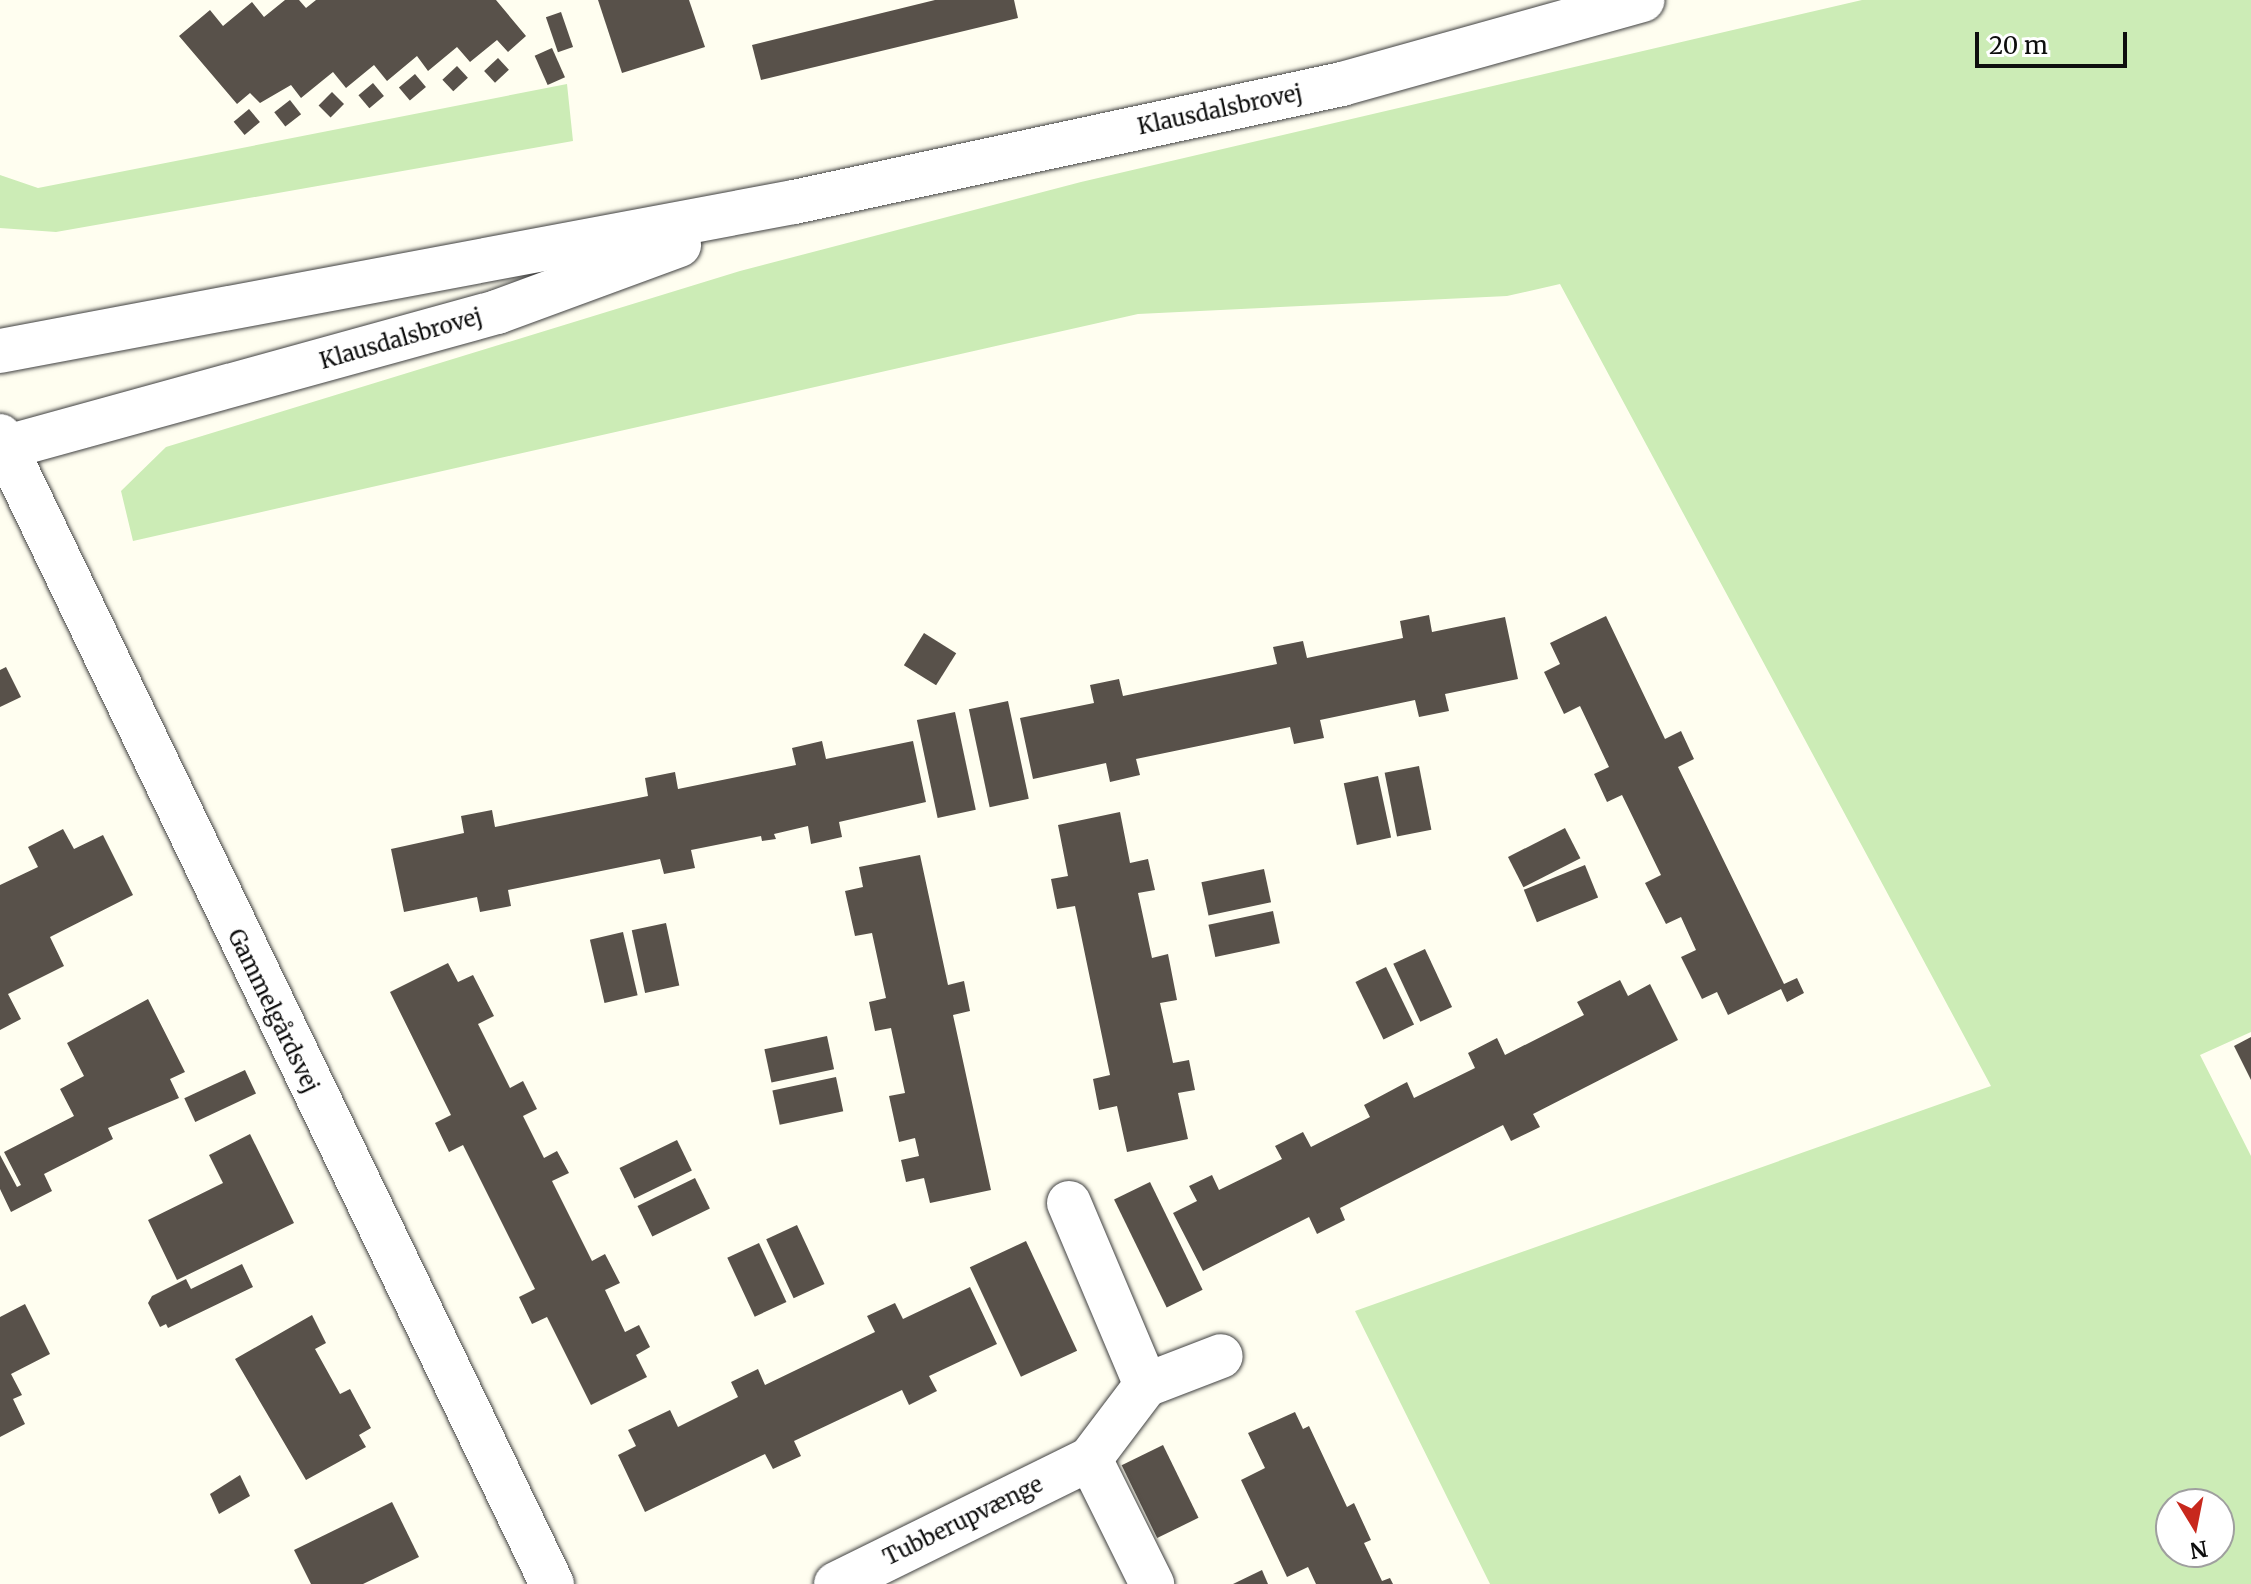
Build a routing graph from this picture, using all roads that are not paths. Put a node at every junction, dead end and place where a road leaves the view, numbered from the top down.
1 (1642, 0) edge
2 (794, 202) junction
3 (0, 351) edge
4 (2, 445) edge
5 (1069, 1203) dead end
6 (1221, 1356) dead end
7 (1146, 1385) junction
8 (1090, 1459) junction
9 (552, 1584) edge
10 (836, 1584) edge
11 (1152, 1584) edge

1 - 2 street, Klausdalsbrovej
2 - 3 street, Klausdalsbrovej
2 - 4 street, Klausdalsbrovej
4 - 9 street, Gammelgårdsvej
5 - 7 street
6 - 7 street
7 - 8 street, Tubberupvænge
8 - 10 street, Tubberupvænge
8 - 11 street

